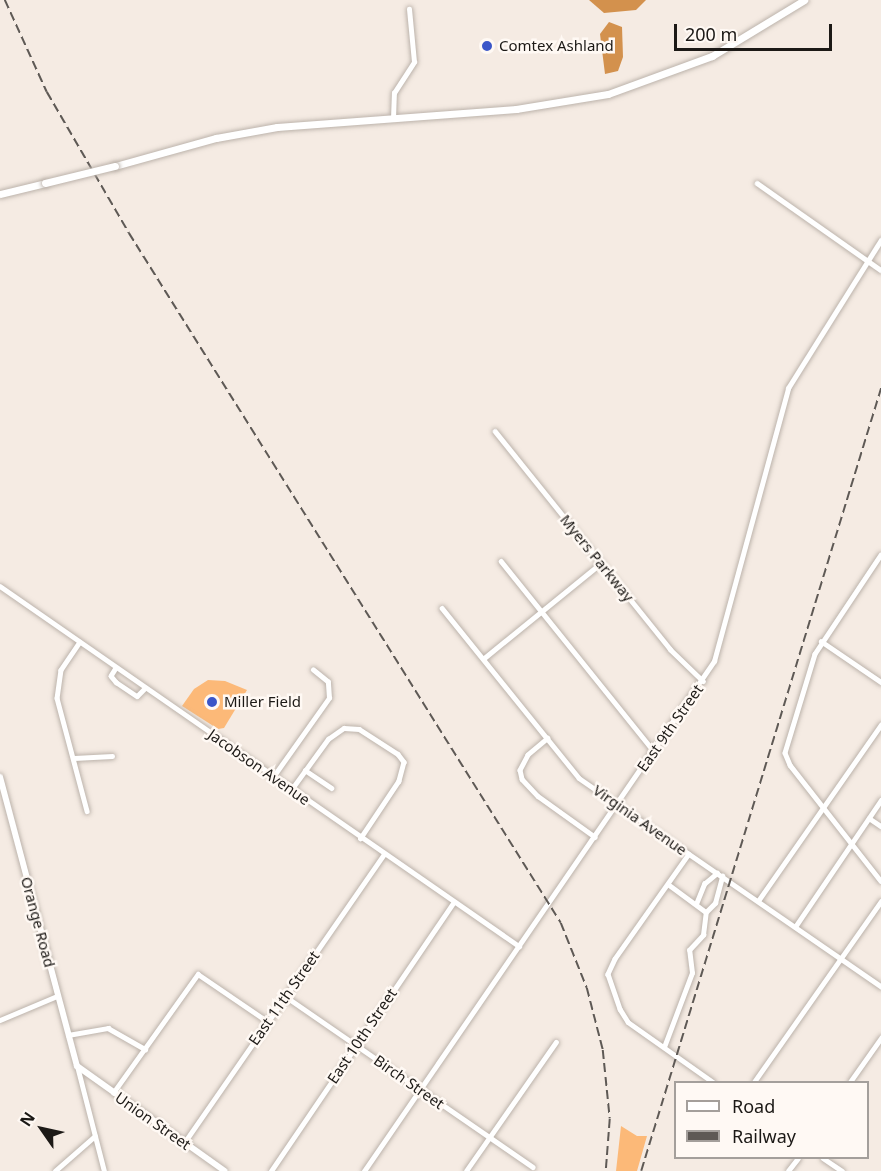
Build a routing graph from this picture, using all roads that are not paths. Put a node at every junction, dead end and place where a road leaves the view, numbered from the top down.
1 (804, 0) edge
2 (409, 9) dead end
3 (393, 119) junction
4 (757, 183) dead end
5 (0, 194) edge
6 (881, 240) edge
7 (868, 261) junction
8 (881, 270) edge
9 (495, 431) dead end
10 (881, 555) edge
11 (501, 561) dead end
12 (601, 563) junction
13 (0, 586) edge
14 (442, 608) dead end
15 (541, 614) junction
16 (821, 641) junction
17 (80, 642) junction
18 (483, 659) junction
19 (116, 668) junction
20 (314, 670) dead end
21 (702, 681) junction
22 (881, 682) edge
23 (145, 688) junction
24 (881, 724) edge
25 (548, 738) junction
26 (654, 751) junction
27 (112, 756) dead end
28 (74, 758) junction
29 (305, 770) junction
30 (0, 777) edge
31 (273, 777) junction
32 (332, 788) dead end
33 (291, 790) junction
34 (881, 800) edge
35 (618, 804) junction
36 (822, 808) junction
37 (87, 811) dead end
38 (868, 818) junction
39 (881, 826) edge
40 (595, 837) junction
41 (360, 838) junction
42 (852, 843) junction
43 (384, 854) junction
44 (689, 854) junction
45 (720, 875) junction
46 (881, 881) edge
47 (668, 884) junction
48 (758, 901) junction
49 (881, 901) edge
50 (454, 902) junction
51 (696, 904) junction
52 (706, 912) junction
53 (795, 927) junction
54 (519, 946) junction
55 (841, 959) junction
56 (881, 986) edge
57 (57, 996) junction
58 (285, 996) junction
59 (0, 1020) edge
60 (267, 1021) junction
61 (68, 1035) junction
62 (881, 1038) edge
63 (556, 1042) dead end
64 (356, 1044) junction
65 (664, 1047) junction
66 (145, 1048) junction
67 (79, 1068) junction
68 (710, 1081) edge
69 (755, 1081) edge
70 (851, 1081) edge
71 (421, 1089) junction
72 (113, 1094) junction
73 (95, 1136) junction
74 (489, 1137) junction
75 (184, 1143) junction
76 (797, 1159) edge
77 (824, 1159) edge
78 (533, 1167) dead end
79 (55, 1171) edge
80 (104, 1171) edge
81 (225, 1171) edge
82 (271, 1171) edge
83 (364, 1171) edge
84 (466, 1171) edge
85 (788, 1171) edge
86 (842, 1171) edge

1 - 3 highway
2 - 3 street
3 - 5 highway, bridge
4 - 7 street
6 - 7 street, East 9th Street
7 - 8 street
7 - 21 street, East 9th Street
9 - 12 street, Myers Parkway
10 - 16 street
11 - 15 street
12 - 15 street
12 - 21 street, Myers Parkway
13 - 17 street, Jacobson Avenue
14 - 18 street, Virginia Avenue
15 - 18 street
15 - 26 street
16 - 22 street
16 - 36 street
17 - 19 street, Jacobson Avenue
17 - 28 street
18 - 25 street, Virginia Avenue
19 - 23 street, Jacobson Avenue
19 - 23 street
20 - 31 street
21 - 26 street, East 9th Street
23 - 31 street, Jacobson Avenue
24 - 36 street
25 - 35 street, Virginia Avenue
25 - 40 street
26 - 35 street, East 9th Street
27 - 28 street
28 - 37 street
29 - 32 street
29 - 33 street
29 - 41 street
30 - 57 main road, Orange Road
31 - 33 street, Jacobson Avenue
33 - 41 street, Jacobson Avenue
34 - 38 street
35 - 40 street, East 9th Street
35 - 44 street, Virginia Avenue
36 - 42 street
36 - 48 street
38 - 39 street
38 - 42 street
40 - 54 street, East 9th Street
41 - 43 street, Jacobson Avenue
42 - 46 street
42 - 53 street
43 - 50 street, Jacobson Avenue
43 - 58 street, East 11th Street
44 - 45 street, Virginia Avenue
44 - 47 street
45 - 48 street, Virginia Avenue
45 - 51 street
45 - 52 street
47 - 51 street
47 - 65 street
48 - 53 street, Virginia Avenue
49 - 55 street
50 - 54 street, Jacobson Avenue
50 - 64 street, East 10th Street
51 - 52 street
52 - 65 street
53 - 55 street, Virginia Avenue
54 - 71 street, East 9th Street
55 - 56 street, Virginia Avenue
55 - 69 street
57 - 59 street
57 - 61 main road, Orange Road
58 - 60 street, East 11th Street
58 - 64 street, Birch Street
60 - 66 street
60 - 75 street, East 11th Street
61 - 66 street
61 - 67 main road, Orange Road
62 - 70 street
63 - 74 street
64 - 71 street, Birch Street
64 - 82 street, East 10th Street
65 - 68 street
66 - 72 street
67 - 72 main road, Union Street
67 - 73 street, Orange Road
71 - 74 street, Birch Street
71 - 83 street, East 9th Street
72 - 75 main road, Union Street
73 - 79 street
73 - 80 street, Orange Road
74 - 78 street, Birch Street
74 - 84 street
75 - 81 main road, Union Street
76 - 85 street
77 - 86 street

